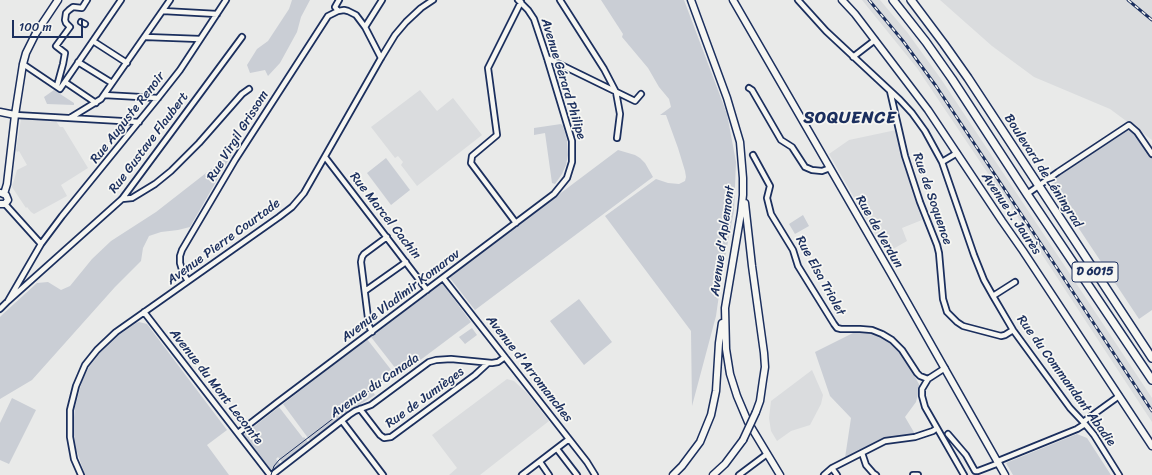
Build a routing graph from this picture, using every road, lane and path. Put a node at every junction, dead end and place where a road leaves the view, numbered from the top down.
1 (58, 0) edge
2 (88, 0) edge
3 (121, 0) edge
4 (170, 0) edge
5 (226, 0) edge
6 (339, 0) edge
7 (382, 0) edge
8 (433, 0) edge
9 (560, 0) edge
10 (691, 0) edge
11 (733, 0) edge
12 (798, 0) edge
13 (842, 0) edge
14 (893, 0) edge
15 (911, 0) edge
16 (520, 1) edge
17 (338, 10) junction
18 (163, 11) junction
19 (217, 14) junction
20 (365, 28) junction
21 (146, 37) junction
22 (242, 37) dead end
23 (200, 39) junction
24 (875, 40) junction
25 (93, 41) junction
26 (853, 57) junction
27 (380, 58) junction
28 (547, 58) junction
29 (78, 62) junction
30 (127, 63) junction
31 (23, 64) junction
32 (65, 82) junction
33 (112, 83) junction
34 (56, 86) junction
35 (749, 88) dead end
36 (249, 89) dead end
37 (890, 91) junction
38 (616, 92) junction
39 (641, 94) dead end
40 (104, 95) junction
41 (158, 98) junction
42 (96, 103) junction
43 (0, 112) edge
44 (15, 115) junction
45 (70, 118) junction
46 (138, 122) junction
47 (617, 138) dead end
48 (957, 153) junction
49 (1152, 154) edge
50 (753, 155) dead end
51 (325, 157) junction
52 (942, 162) junction
53 (830, 168) junction
54 (570, 170) joint
55 (1038, 186) junction
56 (2, 194) edge
57 (1027, 194) junction
58 (743, 195) junction
59 (122, 199) junction
60 (3, 204) edge
61 (516, 223) junction
62 (387, 237) junction
63 (41, 244) junction
64 (406, 262) junction
65 (443, 278) junction
66 (188, 281) junction
67 (1015, 282) dead end
68 (427, 290) junction
69 (365, 291) junction
70 (993, 296) junction
71 (8, 301) junction
72 (725, 308) junction
73 (0, 309) edge
74 (144, 312) junction
75 (1013, 330) junction
76 (372, 332) junction
77 (505, 357) junction
78 (1152, 358) edge
79 (488, 363) junction
80 (945, 368) junction
81 (928, 379) junction
82 (1152, 380) edge
83 (1119, 396) junction
84 (360, 409) junction
85 (342, 421) junction
86 (1084, 423) junction
87 (937, 428) junction
88 (238, 433) junction
89 (948, 434) dead end
90 (1149, 436) edge
91 (570, 439) junction
92 (1152, 446) edge
93 (557, 449) junction
94 (862, 453) junction
95 (767, 454) junction
96 (540, 462) junction
97 (998, 462) junction
98 (832, 468) junction
99 (81, 475) edge
100 (271, 475) edge
101 (383, 475) edge
102 (522, 475) edge
103 (549, 475) edge
104 (577, 475) edge
105 (595, 475) edge
106 (673, 475) edge
107 (713, 475) edge
108 (739, 475) edge
109 (780, 475) edge
110 (824, 475) edge
111 (837, 475) edge
112 (876, 475) edge
113 (913, 475) edge
114 (918, 475) edge
115 (964, 475) edge
116 (1005, 475) edge
117 (1119, 475) edge

1 - 31 street
2 - 34 street
3 - 25 street
4 - 18 street
5 - 19 street, Rue Auguste Renoir
6 - 17 street
7 - 20 street
8 - 27 street
9 - 38 street
10 - 58 street, Avenue d'Aplemont
11 - 53 street, Rue de Verdun
12 - 26 street, Rue du Commandant Abadie
13 - 24 street, Avenue J. Jaurès
14 - 57 main road, Boulevard de Léningrad / D 6015
15 - 55 main road, Boulevard de Léningrad / D 6015
16 - 28 street, Avenue Gérard Philipe
16 - 61 street
17 - 20 street
17 - 66 street, Rue Virgil Grissom
18 - 19 street
18 - 21 street
19 - 23 street, Rue Auguste Renoir
20 - 27 street
21 - 23 street
21 - 30 street
22 - 59 street, Rue Gustave Flaubert
23 - 41 street, Rue Auguste Renoir
24 - 26 street
24 - 48 street, Avenue J. Jaurès
25 - 29 street
25 - 30 street
26 - 37 street, Rue du Commandant Abadie
27 - 51 street, Avenue Pierre Courtade
28 - 38 street
28 - 54 street, Avenue Gérard Philipe
29 - 32 street
29 - 33 street
30 - 33 street
31 - 34 street
31 - 44 street
32 - 34 street
32 - 42 street
33 - 40 street
35 - 53 street
36 - 59 street
37 - 52 street, Rue du Commandant Abadie
37 - 75 street, Rue de Soquence
38 - 39 street
38 - 47 street
40 - 41 street
40 - 42 street
41 - 46 street, Rue Auguste Renoir
42 - 45 street
43 - 44 street
44 - 45 street
44 - 56 street
45 - 46 street
46 - 63 street, Rue Auguste Renoir
48 - 52 street
48 - 83 street, Avenue J. Jaurès
49 - 55 street
50 - 81 street, Rue Elsa Triolet
51 - 62 street, Rue Marcel Cachin
51 - 66 street, Avenue Pierre Courtade
52 - 70 street, Rue du Commandant Abadie
53 - 80 street, Rue de Verdun
54 - 61 street, Avenue Vladimir Komarov
55 - 57 street
55 - 78 main road, Boulevard de Léningrad / D 6015
56 - 60 street
57 - 82 main road, Boulevard de Léningrad / D 6015
58 - 72 street, Avenue d'Aplemont
58 - 107 street, bridge
59 - 71 street, Rue Gustave Flaubert
60 - 63 street
61 - 65 street, Avenue Vladimir Komarov
62 - 64 street, Rue Marcel Cachin
62 - 69 street
63 - 71 street, Rue Auguste Renoir
64 - 68 street, Rue Marcel Cachin
64 - 69 street
65 - 68 street, Avenue Vladimir Komarov
65 - 77 street, Avenue d'Arromanches
66 - 74 street, Avenue Pierre Courtade
67 - 70 street
68 - 76 street, Avenue Vladimir Komarov
69 - 76 street
70 - 75 street, Rue du Commandant Abadie
71 - 73 street
72 - 95 street, Avenue d'Aplemont
72 - 106 street
74 - 88 street, Avenue du Mont Lecomte
74 - 99 street, Avenue Pierre Courtade
75 - 86 street, Rue du Commandant Abadie
76 - 88 street, Avenue Vladimir Komarov
77 - 79 street, Avenue du Canada
77 - 91 street, Avenue d'Arromanches
79 - 84 street, Avenue du Canada
79 - 84 street, Rue de Jumièges
80 - 81 street
80 - 97 street, Rue de Verdun
81 - 87 street
83 - 86 street
83 - 90 street, Avenue J. Jaurès
84 - 85 street, Avenue du Canada
85 - 100 street, Avenue du Canada
85 - 101 street
86 - 97 street
86 - 117 street, Rue du Commandant Abadie
87 - 94 street
87 - 115 street
88 - 100 street, Avenue du Mont Lecomte
89 - 97 street
90 - 92 street, Avenue J. Jaurès
91 - 93 street
91 - 105 street, Avenue d'Arromanches
93 - 96 street
93 - 104 street
94 - 98 street
94 - 112 street
95 - 108 street
95 - 109 street, Avenue d'Aplemont
96 - 102 street
96 - 103 street
97 - 116 street, Rue de Verdun
98 - 110 street
98 - 111 street
113 - 114 street

